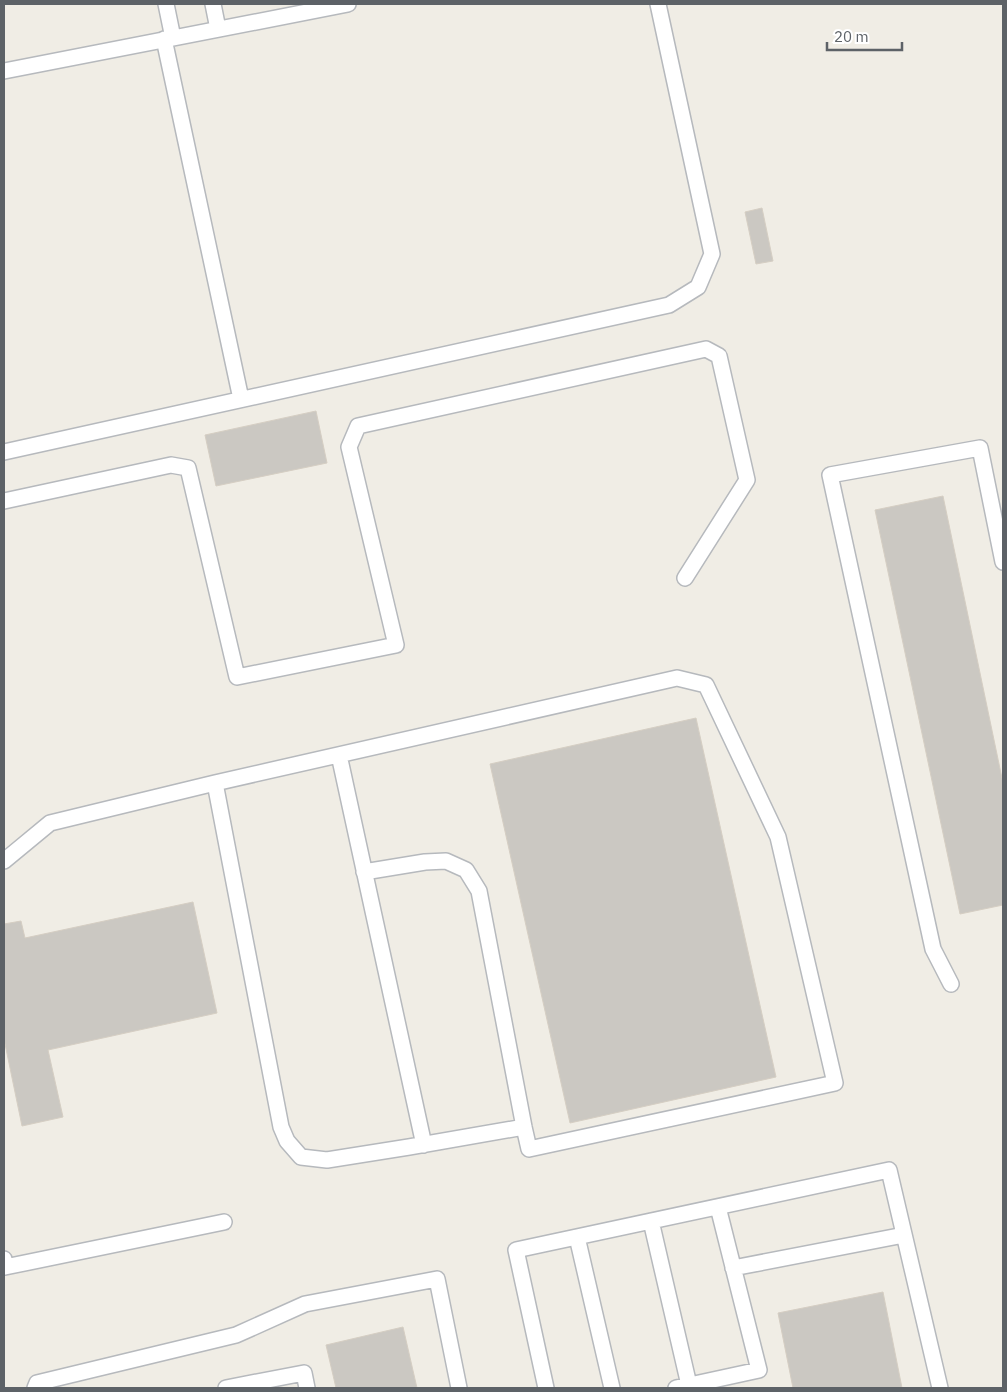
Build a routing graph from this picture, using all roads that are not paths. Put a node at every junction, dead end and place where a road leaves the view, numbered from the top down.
1 (166, 4) edge
2 (213, 4) edge
3 (348, 4) edge
4 (658, 4) edge
5 (218, 29) junction
6 (169, 39) junction
7 (4, 71) edge
8 (241, 399) junction
9 (4, 452) edge
10 (4, 501) edge
11 (1003, 562) edge
12 (685, 578) dead end
13 (339, 755) junction
14 (215, 783) junction
15 (4, 862) edge
16 (364, 872) junction
17 (951, 984) dead end
18 (524, 1127) junction
19 (424, 1145) junction
20 (718, 1207) junction
21 (224, 1222) dead end
22 (651, 1222) junction
23 (904, 1236) junction
24 (577, 1237) junction
25 (4, 1259) edge
26 (733, 1268) junction
27 (683, 1387) edge
28 (35, 1388) edge
29 (226, 1388) edge
30 (307, 1388) edge
31 (459, 1388) edge
32 (546, 1388) edge
33 (612, 1388) edge
34 (940, 1388) edge

1 - 6 lane
2 - 5 lane
3 - 5 lane
4 - 8 lane
5 - 6 lane
6 - 7 lane
6 - 8 lane
8 - 9 lane
10 - 12 lane
11 - 17 lane
13 - 14 lane
13 - 16 lane
13 - 18 lane
14 - 15 lane
14 - 19 lane
16 - 18 lane
16 - 19 lane
18 - 19 lane
20 - 22 lane
20 - 23 lane
20 - 26 lane
21 - 25 lane
22 - 24 lane
22 - 27 lane
23 - 26 lane
23 - 34 lane
24 - 32 lane
24 - 33 lane
26 - 27 lane
28 - 31 lane
29 - 30 lane

